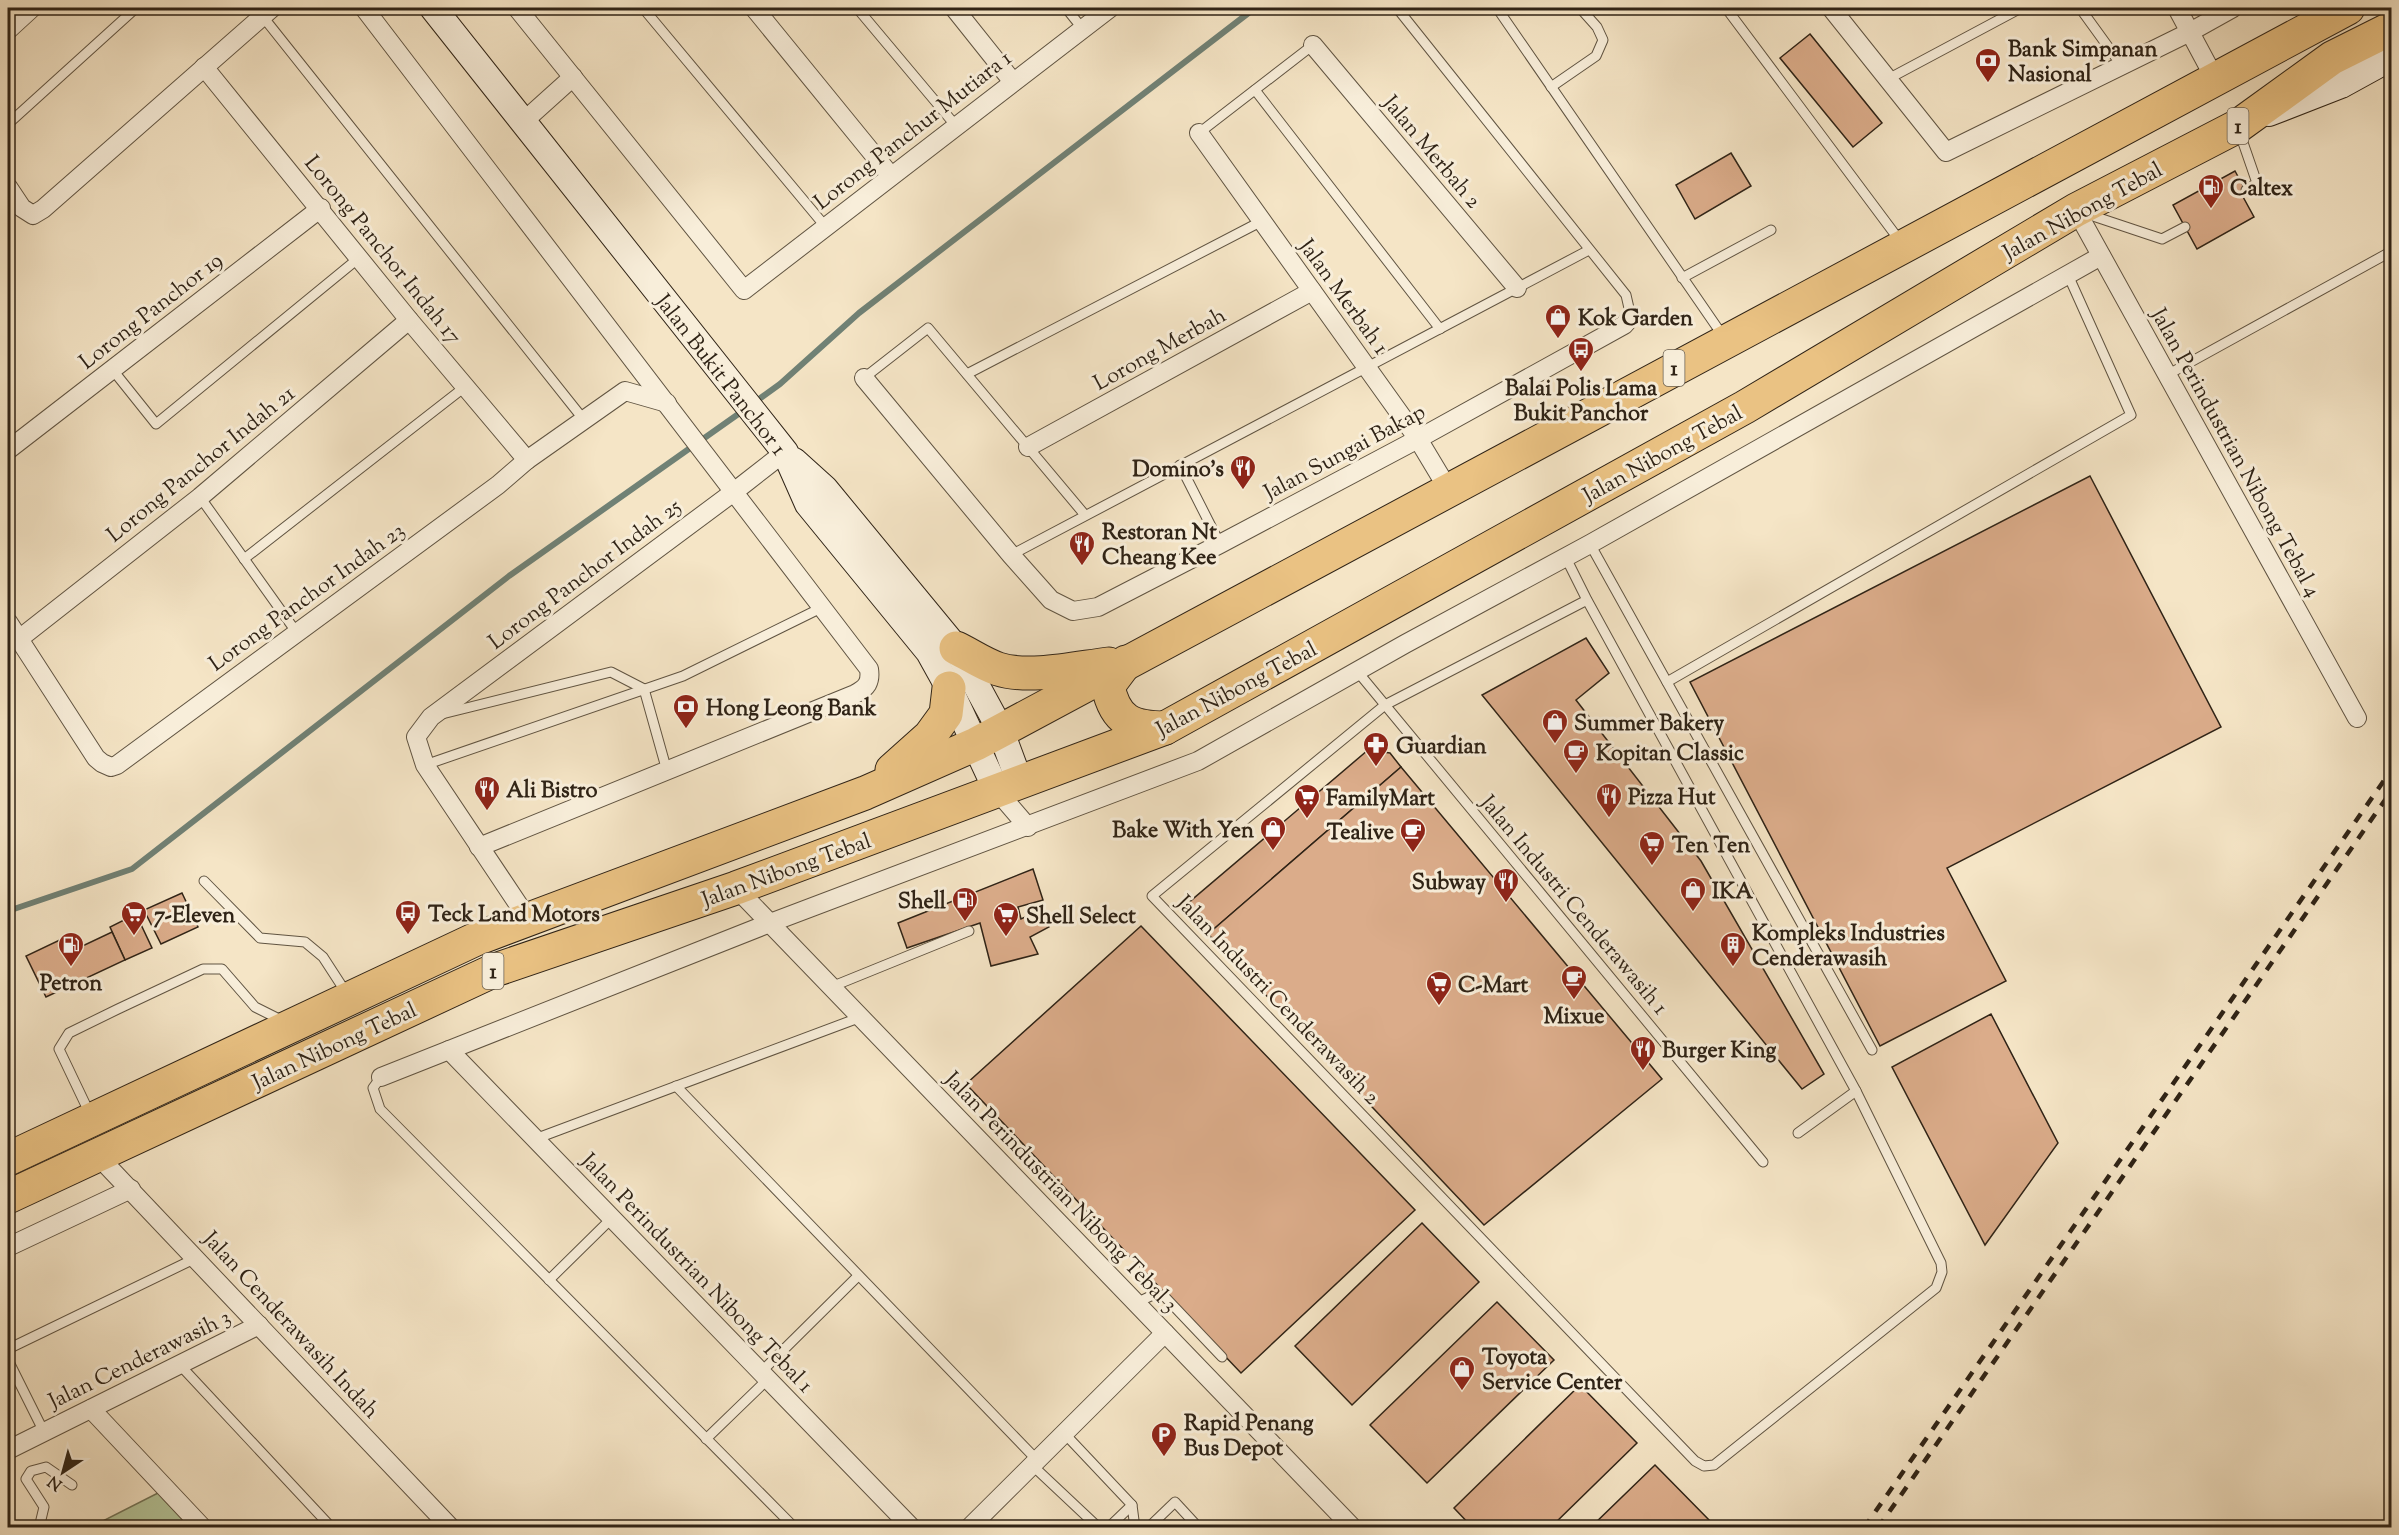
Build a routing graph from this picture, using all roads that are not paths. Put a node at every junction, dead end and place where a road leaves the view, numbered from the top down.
1 (32, 8) edge
2 (136, 8) edge
3 (364, 8) edge
4 (433, 8) edge
5 (517, 8) edge
6 (644, 8) edge
7 (754, 8) edge
8 (857, 8) edge
9 (954, 8) edge
10 (1066, 8) edge
11 (1110, 8) edge
12 (1396, 8) edge
13 (1497, 8) edge
14 (1580, 8) edge
15 (1726, 8) edge
16 (1831, 8) edge
17 (2021, 8) edge
18 (2080, 8) edge
19 (2177, 8) edge
20 (2234, 8) edge
21 (2323, 8) edge
22 (2348, 8) edge
23 (264, 10) edge
24 (1082, 28) junction
25 (2391, 28) edge
26 (8, 30) edge
27 (2190, 32) junction
28 (1313, 45) joint
29 (2391, 57) edge
30 (2121, 66) junction
31 (204, 67) junction
32 (573, 77) junction
33 (1888, 79) junction
34 (2215, 79) junction
35 (1014, 82) junction
36 (1551, 87) junction
37 (1255, 90) junction
38 (523, 122) junction
39 (8, 124) edge
40 (956, 126) junction
41 (2238, 126) junction
42 (1199, 133) joint
43 (891, 176) junction
44 (8, 186) edge
45 (2246, 190) dead end
46 (321, 208) junction
47 (2076, 210) junction
48 (1262, 221) junction
49 (825, 226) junction
50 (2185, 227) dead end
51 (1771, 230) dead end
52 (1903, 246) junction
53 (1589, 250) junction
54 (2391, 251) edge
55 (2101, 256) junction
56 (360, 257) junction
57 (2068, 275) junction
58 (1683, 278) junction
59 (1517, 288) junction
60 (1312, 291) junction
61 (1630, 317) joint
62 (409, 320) junction
63 (1440, 329) junction
64 (1726, 341) junction
65 (1368, 368) junction
66 (112, 369) junction
67 (967, 374) junction
68 (2167, 375) junction
69 (864, 378) joint
70 (466, 386) junction
71 (667, 403) junction
72 (584, 420) junction
73 (1419, 439) junction
74 (1028, 447) junction
75 (8, 450) edge
76 (784, 451) junction
77 (526, 460) junction
78 (1180, 465) junction
79 (1448, 489) junction
80 (735, 491) junction
81 (200, 496) junction
82 (1086, 515) junction
83 (1220, 544) junction
84 (1590, 544) junction
85 (1011, 555) junction
86 (1566, 558) junction
87 (244, 559) junction
88 (1587, 600) junction
89 (821, 608) junction
90 (8, 622) edge
91 (297, 633) junction
92 (19, 639) junction
93 (956, 648) junction
94 (1126, 662) junction
95 (1357, 671) junction
96 (1667, 682) junction
97 (949, 688) junction
98 (644, 689) junction
99 (1385, 705) junction
100 (431, 717) junction
101 (2357, 718) dead end
102 (1165, 728) junction
103 (988, 736) junction
104 (425, 765) junction
105 (668, 771) junction
106 (1009, 787) junction
107 (865, 793) junction
108 (1028, 827) junction
109 (479, 847) junction
110 (204, 881) dead end
111 (736, 888) junction
112 (528, 919) junction
113 (770, 923) junction
114 (969, 931) dead end
115 (831, 987) junction
116 (350, 998) junction
117 (861, 1017) junction
118 (291, 1026) junction
119 (449, 1050) junction
120 (1872, 1050) dead end
121 (381, 1077) joint
122 (676, 1086) junction
123 (1856, 1091) junction
124 (93, 1119) junction
125 (1798, 1133) dead end
126 (535, 1139) junction
127 (97, 1155) junction
128 (8, 1159) edge
129 (1763, 1162) dead end
130 (130, 1190) junction
131 (8, 1197) edge
132 (612, 1218) junction
133 (8, 1247) edge
134 (196, 1258) junction
135 (858, 1276) junction
136 (549, 1280) junction
137 (1136, 1303) junction
138 (259, 1325) junction
139 (1165, 1333) junction
140 (8, 1349) edge
141 (1222, 1357) dead end
142 (8, 1360) edge
143 (179, 1364) junction
144 (765, 1376) junction
145 (91, 1409) junction
146 (44, 1432) junction
147 (1064, 1433) junction
148 (706, 1439) junction
149 (8, 1450) edge
150 (1035, 1462) junction
151 (72, 1485) dead end
152 (1132, 1505) junction
153 (39, 1527) edge
154 (203, 1527) edge
155 (332, 1527) edge
156 (451, 1527) edge
157 (795, 1527) edge
158 (912, 1527) edge
159 (969, 1527) edge
160 (1099, 1527) edge
161 (1108, 1527) edge
162 (1136, 1527) edge
163 (1148, 1527) edge
164 (1199, 1527) edge
165 (1353, 1527) edge

1 - 26 street
2 - 39 lane
3 - 71 street
4 - 38 street, Jalan Bukit Panchor 1
5 - 32 street
6 - 49 lane
7 - 43 street
8 - 40 lane
9 - 35 street
10 - 24 lane
11 - 24 street, Lorong Panchur Mutiara 1
12 - 53 lane
13 - 36 lane
14 - 36 lane
15 - 52 lane
16 - 33 street
17 - 33 lane
18 - 30 lane
19 - 27 street
20 - 27 street
21 - 34 street
22 - 34 highway, Jalan Nibong Tebal / 1
23 - 31 street
23 - 72 lane
24 - 35 street, Lorong Panchur Mutiara 1
25 - 41 highway, Jalan Nibong Tebal / 1
27 - 30 street
27 - 34 street
28 - 37 lane
28 - 59 street, Jalan Merbah 2
29 - 41 street
30 - 33 street
31 - 44 street
31 - 46 street, Lorong Panchor Indah 17
32 - 38 street
32 - 49 street, Lorong Panchur Mutiara 1
34 - 52 highway, Jalan Nibong Tebal / 1
35 - 40 street, Lorong Panchur Mutiara 1
36 - 58 lane
37 - 42 lane
37 - 63 lane
38 - 76 street, Jalan Bukit Panchor 1
40 - 43 street, Lorong Panchur Mutiara 1
41 - 45 lane
41 - 47 highway, Jalan Nibong Tebal / 1
42 - 48 street, Jalan Merbah 1
43 - 49 street, Lorong Panchur Mutiara 1
46 - 56 street, Lorong Panchor Indah 17
46 - 66 street, Lorong Panchor 19
47 - 50 lane
47 - 55 street, Jalan Perindustrian Nibong Tebal 4
47 - 102 highway, Jalan Nibong Tebal / 1
48 - 60 street, Jalan Merbah 1
48 - 67 lane
51 - 58 lane
52 - 64 highway, Jalan Nibong Tebal / 1
53 - 59 lane
53 - 61 lane
54 - 68 lane
55 - 57 street
55 - 68 street, Jalan Perindustrian Nibong Tebal 4
56 - 62 street, Lorong Panchor Indah 17
56 - 66 lane
57 - 84 street
57 - 96 lane
58 - 64 lane
59 - 63 lane
60 - 65 street, Jalan Merbah 1
60 - 74 street, Lorong Merbah
61 - 73 street, Jalan Sungai Bakap
62 - 70 street, Lorong Panchor Indah 17
62 - 81 street, Lorong Panchor Indah 21
63 - 65 lane
64 - 79 highway, Jalan Nibong Tebal / 1
65 - 73 street, Jalan Merbah 1
65 - 78 lane
66 - 75 street, Lorong Panchor 19
67 - 69 lane
67 - 74 lane
68 - 101 street, Jalan Perindustrian Nibong Tebal 4
69 - 85 street
70 - 77 street, Lorong Panchor Indah 17
70 - 87 lane
71 - 72 street, Lorong Panchor Indah 23
71 - 80 street
72 - 77 street, Lorong Panchor Indah 23
73 - 79 street, Jalan Merbah 1
73 - 83 street, Jalan Sungai Bakap
74 - 82 lane
76 - 80 street, Lorong Panchor Indah 25
76 - 93 street
76 - 97 street, Jalan Bukit Panchor 1
77 - 91 street, Lorong Panchor Indah 23
78 - 82 lane
78 - 83 lane
79 - 94 highway, Jalan Nibong Tebal / 1
80 - 89 street
80 - 100 street, Lorong Panchor Indah 25
81 - 87 lane
81 - 92 street, Lorong Panchor Indah 21
82 - 85 lane
83 - 85 street, Jalan Sungai Bakap
84 - 86 street
84 - 96 lane
86 - 88 lane
86 - 95 street
87 - 91 lane
88 - 99 lane, Jalan Industri Cenderawasih 2
88 - 123 lane
89 - 98 lane
89 - 105 street
90 - 92 street
91 - 92 street, Lorong Panchor Indah 23
93 - 94 highway
93 - 103 street
94 - 102 highway
94 - 103 highway, Jalan Nibong Tebal / 1
95 - 99 lane, Jalan Industri Cenderawasih 1
95 - 108 street
96 - 120 lane
97 - 103 street, Jalan Bukit Panchor 1
97 - 107 highway
98 - 100 lane
98 - 104 lane
98 - 105 lane
99 - 123 lane, Jalan Industri Cenderawasih 2
99 - 129 lane, Jalan Industri Cenderawasih 1
100 - 104 street, Lorong Panchor Indah 25
102 - 106 highway, Jalan Nibong Tebal / 1
103 - 106 street, Jalan Bukit Panchor 1
103 - 107 highway, Jalan Nibong Tebal / 1
104 - 109 street
105 - 109 street
106 - 108 street
106 - 111 highway, Jalan Nibong Tebal / 1
107 - 112 highway, Jalan Nibong Tebal / 1
108 - 113 street
109 - 112 street
110 - 116 lane
111 - 113 street, Jalan Perindustrian Nibong Tebal 3
111 - 127 highway, Jalan Nibong Tebal / 1
112 - 116 highway, Jalan Nibong Tebal / 1
113 - 115 street, Jalan Perindustrian Nibong Tebal 3
113 - 119 street
114 - 115 lane
115 - 117 street, Jalan Perindustrian Nibong Tebal 3
116 - 118 highway, Jalan Nibong Tebal / 1
117 - 122 lane
117 - 137 street, Jalan Perindustrian Nibong Tebal 3
118 - 124 highway, Jalan Nibong Tebal / 1
118 - 124 lane
119 - 121 street
119 - 126 street, Jalan Perindustrian Nibong Tebal 1
121 - 136 lane
122 - 126 lane
122 - 135 lane
123 - 125 lane
124 - 128 highway, Jalan Nibong Tebal / 1
126 - 132 street, Jalan Perindustrian Nibong Tebal 1
127 - 130 street, Jalan Cenderawasih Indah
127 - 131 highway, Jalan Nibong Tebal / 1
130 - 133 street
130 - 134 street, Jalan Cenderawasih Indah
132 - 136 lane
132 - 144 street, Jalan Perindustrian Nibong Tebal 1
134 - 138 street, Jalan Cenderawasih Indah
134 - 140 lane
135 - 144 lane
135 - 150 lane
136 - 148 lane
137 - 139 street, Jalan Perindustrian Nibong Tebal 3
137 - 141 lane
138 - 143 street, Jalan Cenderawasih 3
138 - 156 street, Jalan Cenderawasih Indah
139 - 147 street
139 - 165 street, Jalan Perindustrian Nibong Tebal 3
142 - 146 lane
143 - 145 street, Jalan Cenderawasih 3
143 - 155 lane
144 - 148 lane
144 - 158 street, Jalan Perindustrian Nibong Tebal 1
145 - 146 street, Jalan Cenderawasih 3
145 - 154 street
146 - 149 street, Jalan Cenderawasih 3
147 - 150 street
147 - 152 lane
148 - 157 lane
150 - 159 street
150 - 160 lane
151 - 153 lane
152 - 161 lane
152 - 162 lane
163 - 164 lane

